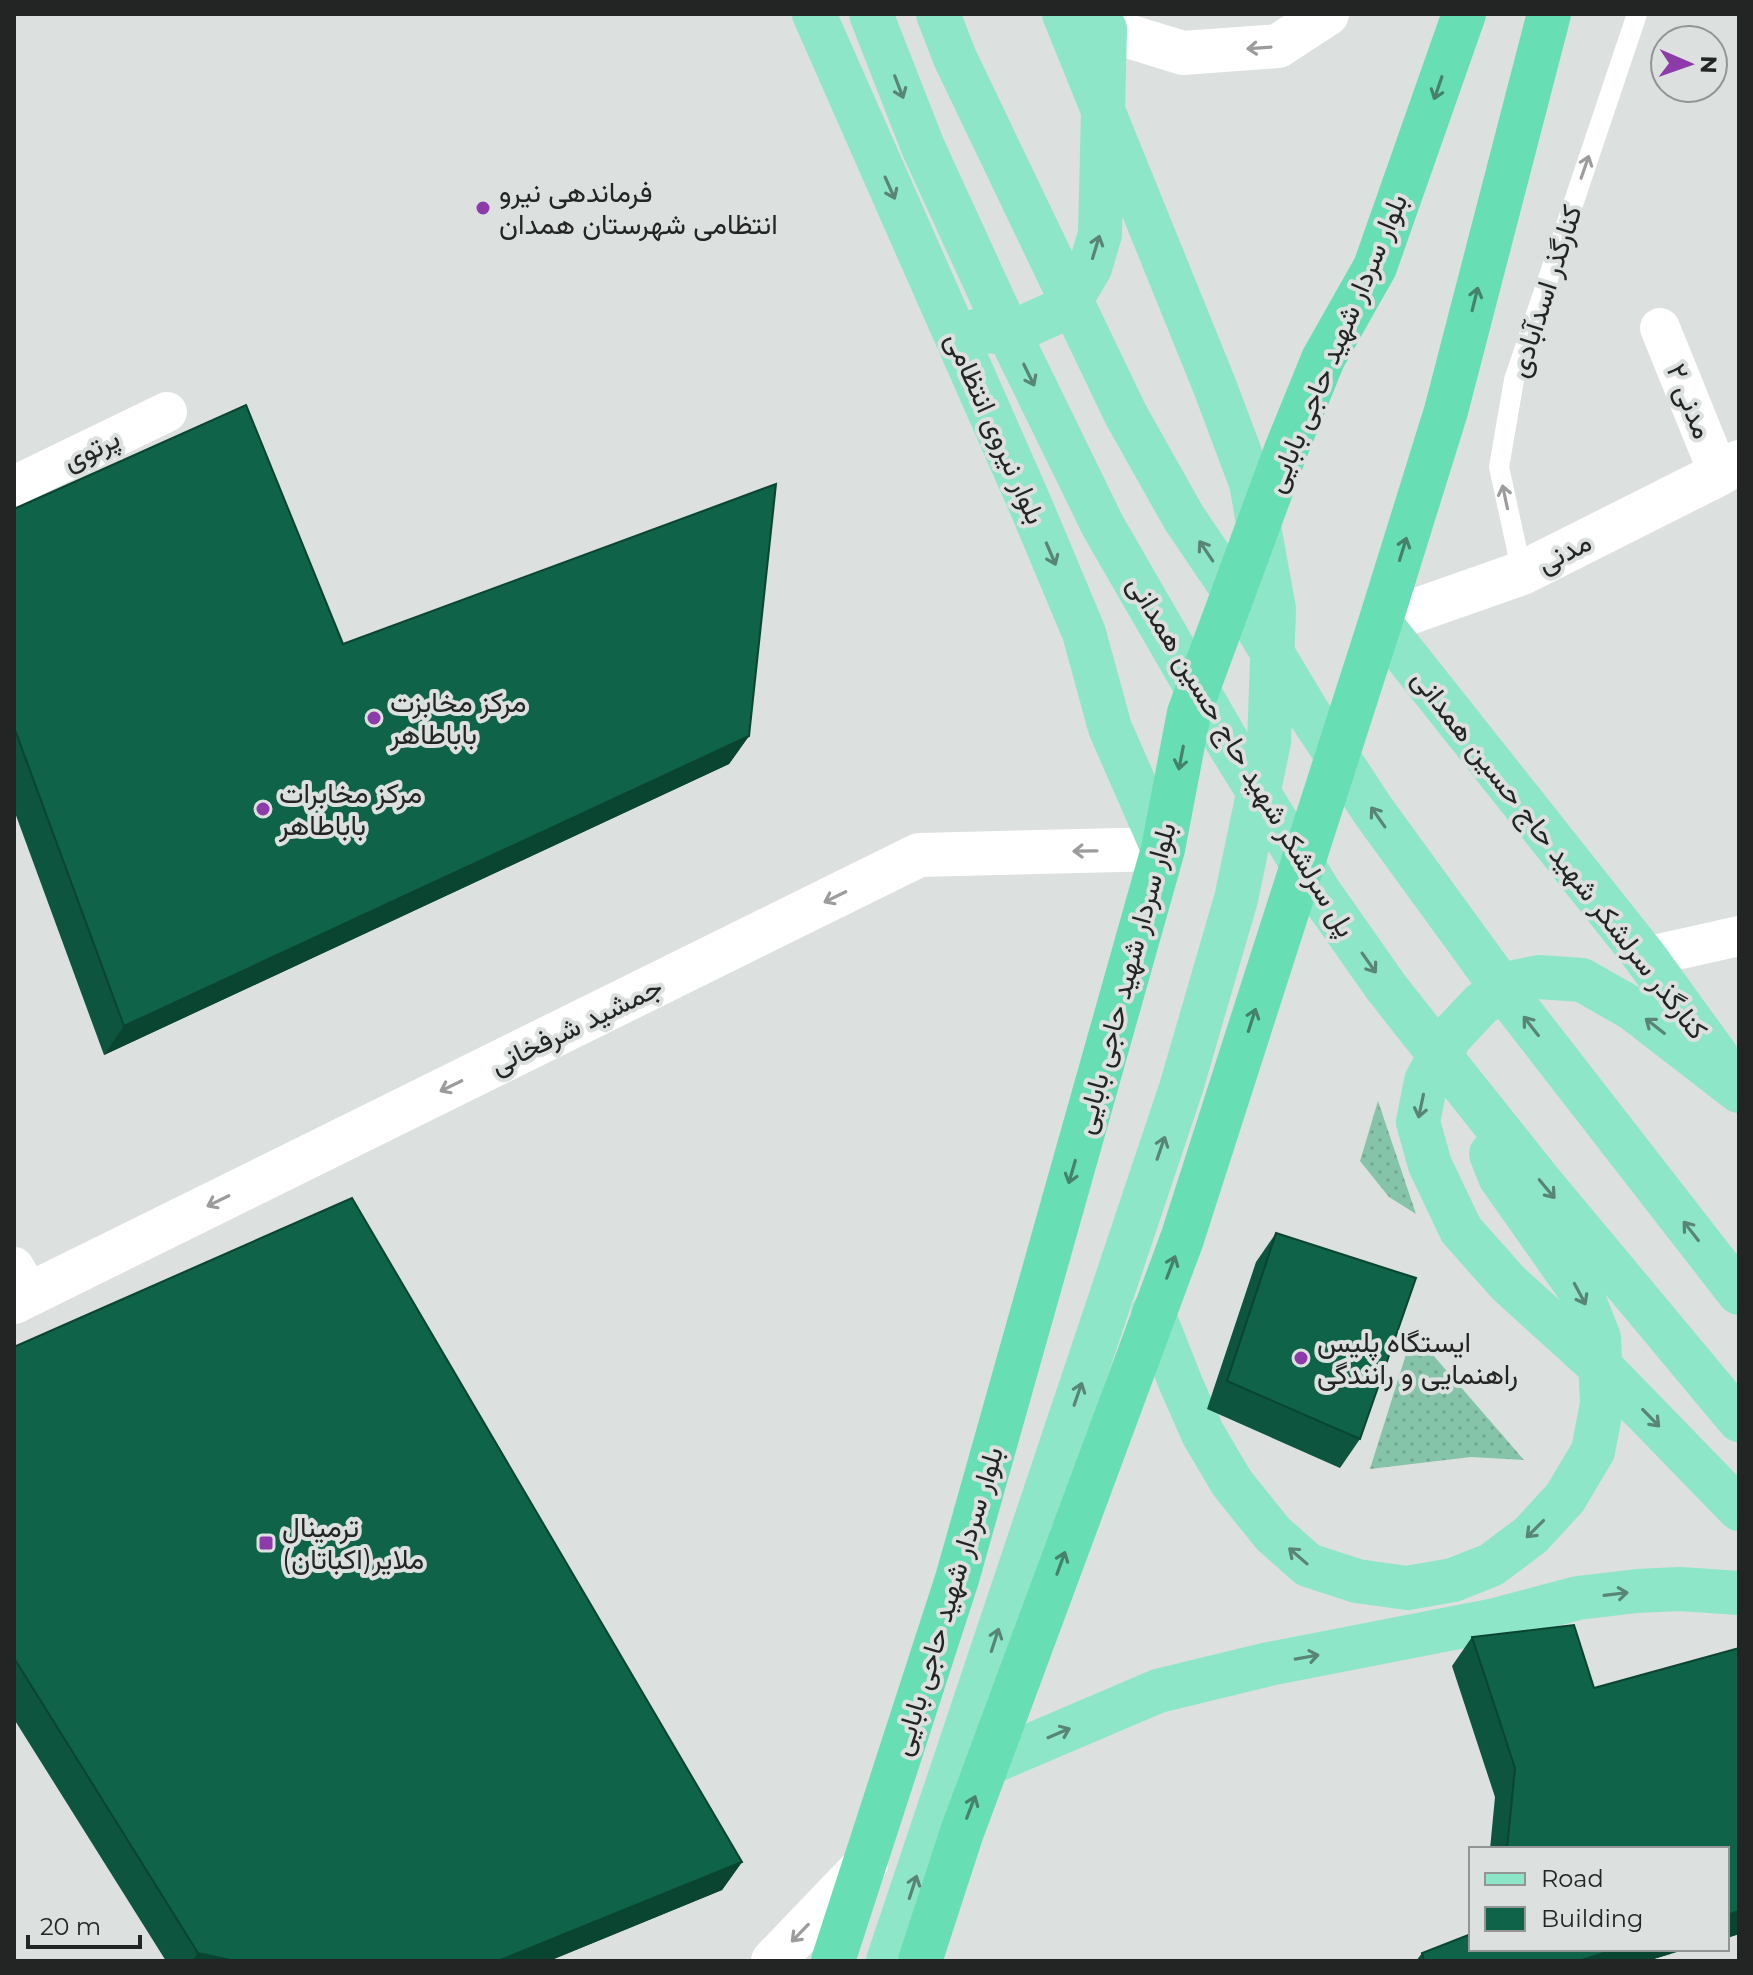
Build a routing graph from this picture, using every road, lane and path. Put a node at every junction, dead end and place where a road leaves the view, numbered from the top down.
1 (814, 14) edge
2 (871, 14) edge
3 (938, 14) edge
4 (1064, 14) edge
5 (1327, 14) edge
6 (1464, 14) edge
7 (1637, 14) edge
8 (1554, 17) edge
9 (1102, 22) edge
10 (950, 322) junction
11 (1660, 328) dead end
12 (167, 412) dead end
13 (1729, 468) edge
14 (14, 486) edge
15 (1522, 573) junction
16 (1380, 623) junction
17 (1163, 849) junction
18 (1739, 936) edge
19 (1645, 957) junction
20 (1460, 1081) junction
21 (1739, 1088) edge
22 (19, 1288) edge
23 (1739, 1293) edge
24 (1153, 1313) junction
25 (1739, 1420) edge
26 (1739, 1509) edge
27 (1739, 1593) edge
28 (987, 1764) junction
29 (866, 1864) junction
30 (773, 1961) edge
31 (833, 1961) edge
32 (888, 1961) edge
33 (920, 1961) edge

1 -> 10 main road, بلوار نیروی انتظامی
2 -> 20 main road, پل سرلشکر شهید حاج حسین همدانی
23 -> 3 main road
32 -> 4 main road
5 -> 9 main road
6 -> 17 highway, بلوار سردار شهید حاجی بابایی
15 -> 7 lane, کنارگذر اسدآبادی
16 -> 8 highway
10 -> 9 main road
10 -> 17 main road, بلوار نیروی انتظامی
11 - 13 street, مدنی ۲
12 - 14 street, پرتوی
13 - 15 main road, مدنی
15 - 16 main road, مدنی
16 - 19 main road, کنارگذر سرلشکر شهید حاج حسین همدانی
24 -> 16 highway
17 -> 22 main road, جمشید شرفخانی
17 -> 29 highway, بلوار سردار شهید حاجی بابایی
18 - 19 street
19 - 21 main road, کنارگذر سرلشکر شهید حاج حسین همدانی
20 -> 24 main road
20 -> 25 main road, پل سرلشکر شهید حاج حسین همدانی
21 -> 26 main road
28 -> 24 highway
28 -> 27 main road
33 -> 28 highway
29 -> 30 main road
29 - 31 highway, بلوار سردار شهید حاجی بابایی

